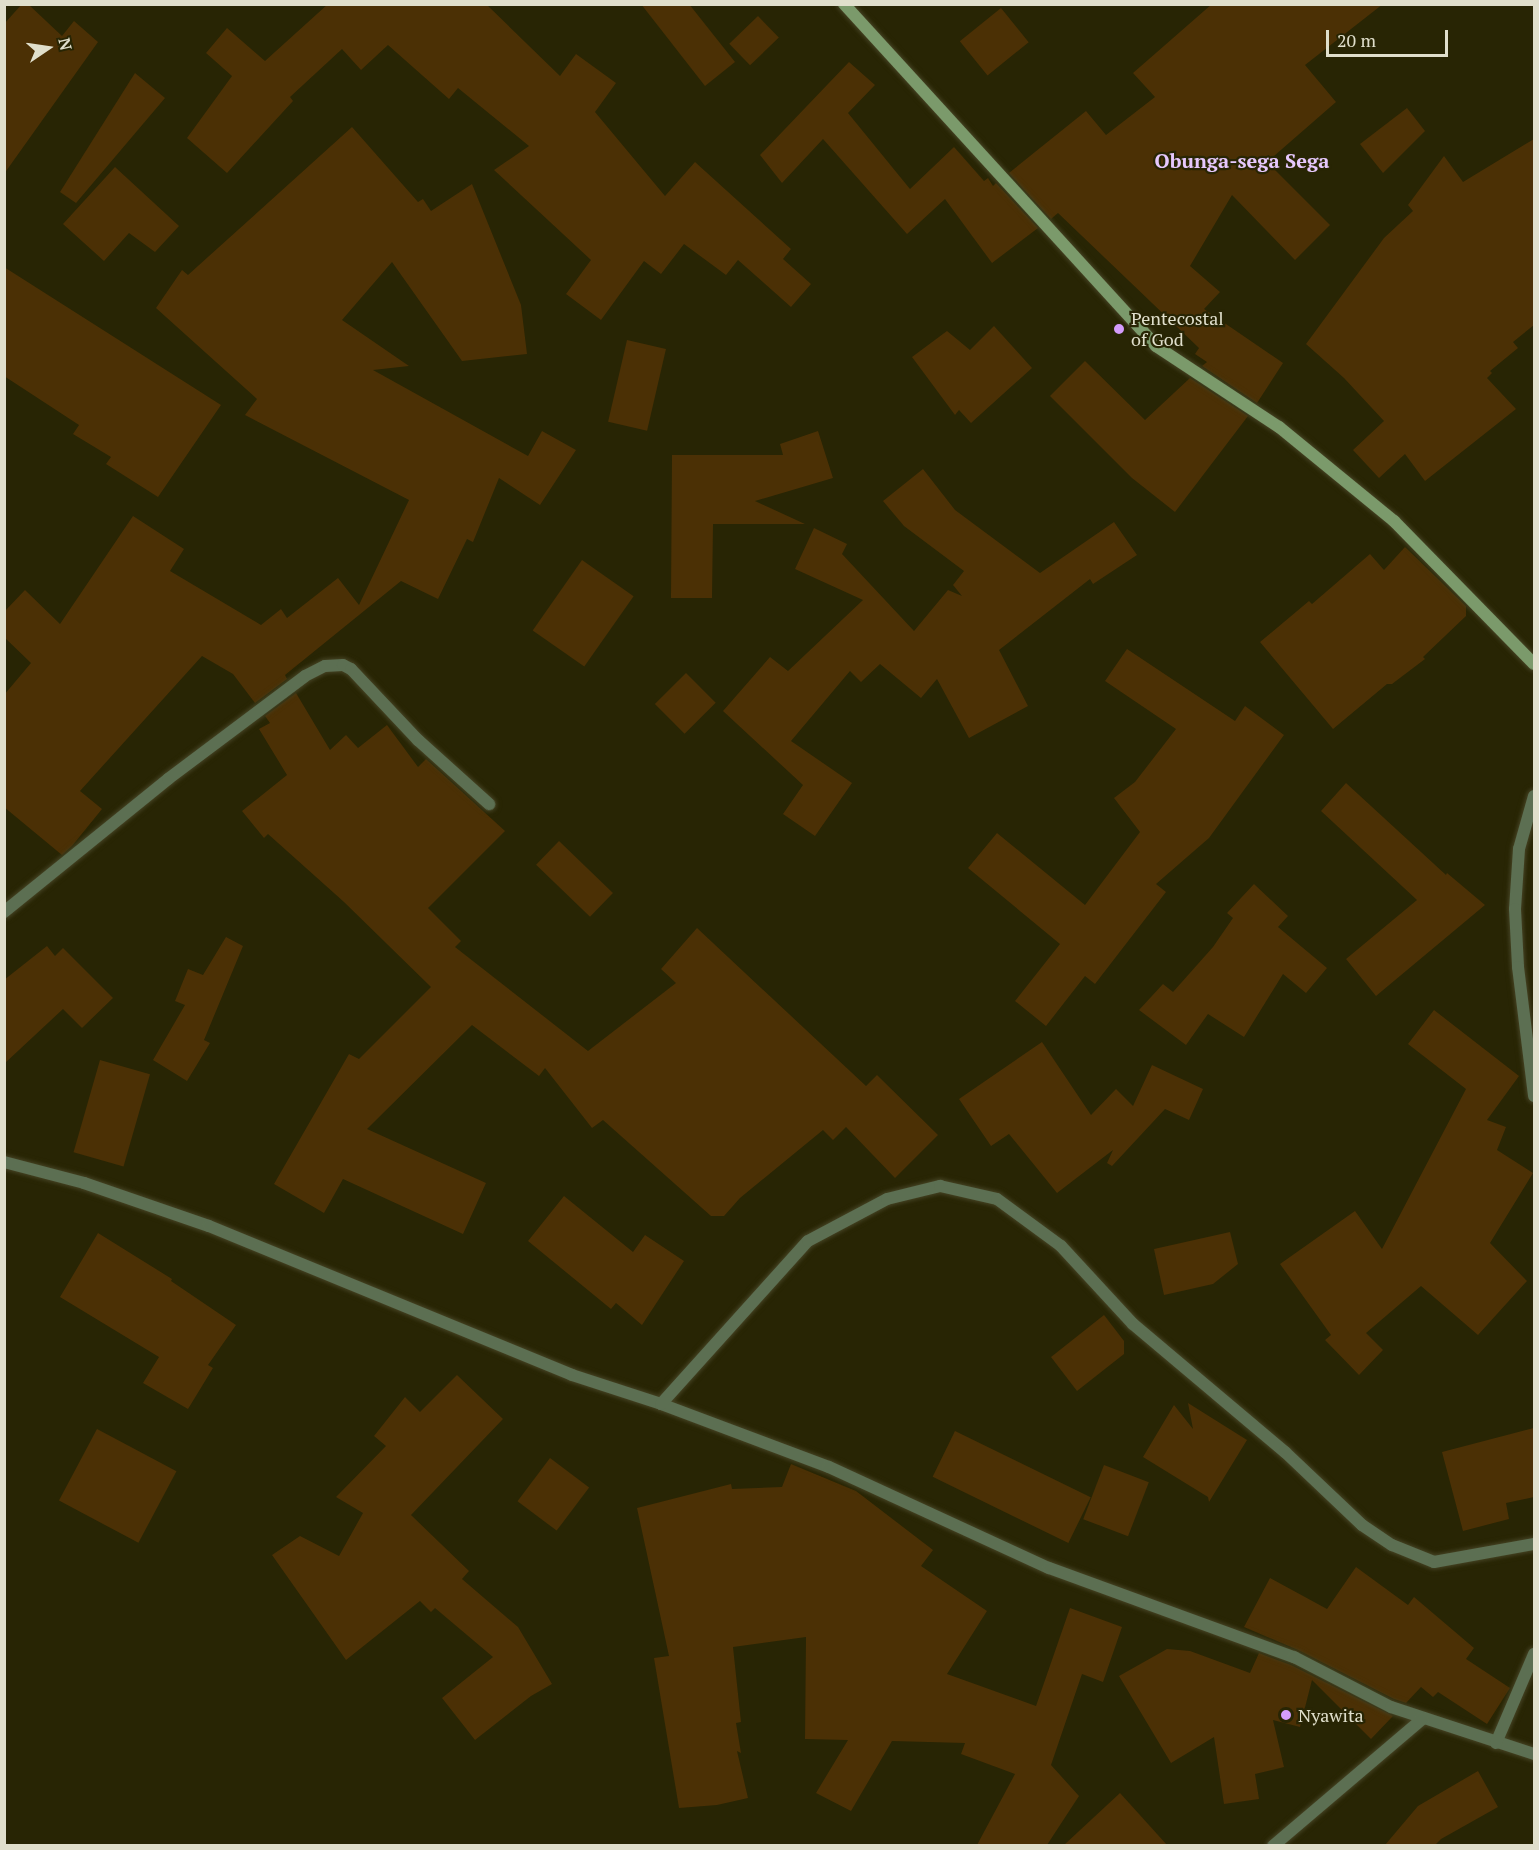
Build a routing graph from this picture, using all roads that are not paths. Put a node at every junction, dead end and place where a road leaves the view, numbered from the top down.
1 (844, 4) edge
2 (1534, 664) edge
3 (1534, 796) edge
4 (489, 804) dead end
5 (4, 912) edge
6 (1534, 1095) edge
7 (4, 1162) edge
8 (661, 1404) junction
9 (1534, 1544) edge
10 (1534, 1654) edge
11 (1422, 1719) junction
12 (1496, 1743) junction
13 (1534, 1754) edge
14 (1273, 1845) edge

1 - 2 street
3 - 6 street
4 - 5 street
7 - 8 street
8 - 9 street
8 - 11 street
10 - 12 street
11 - 12 street
11 - 14 street
12 - 13 street

